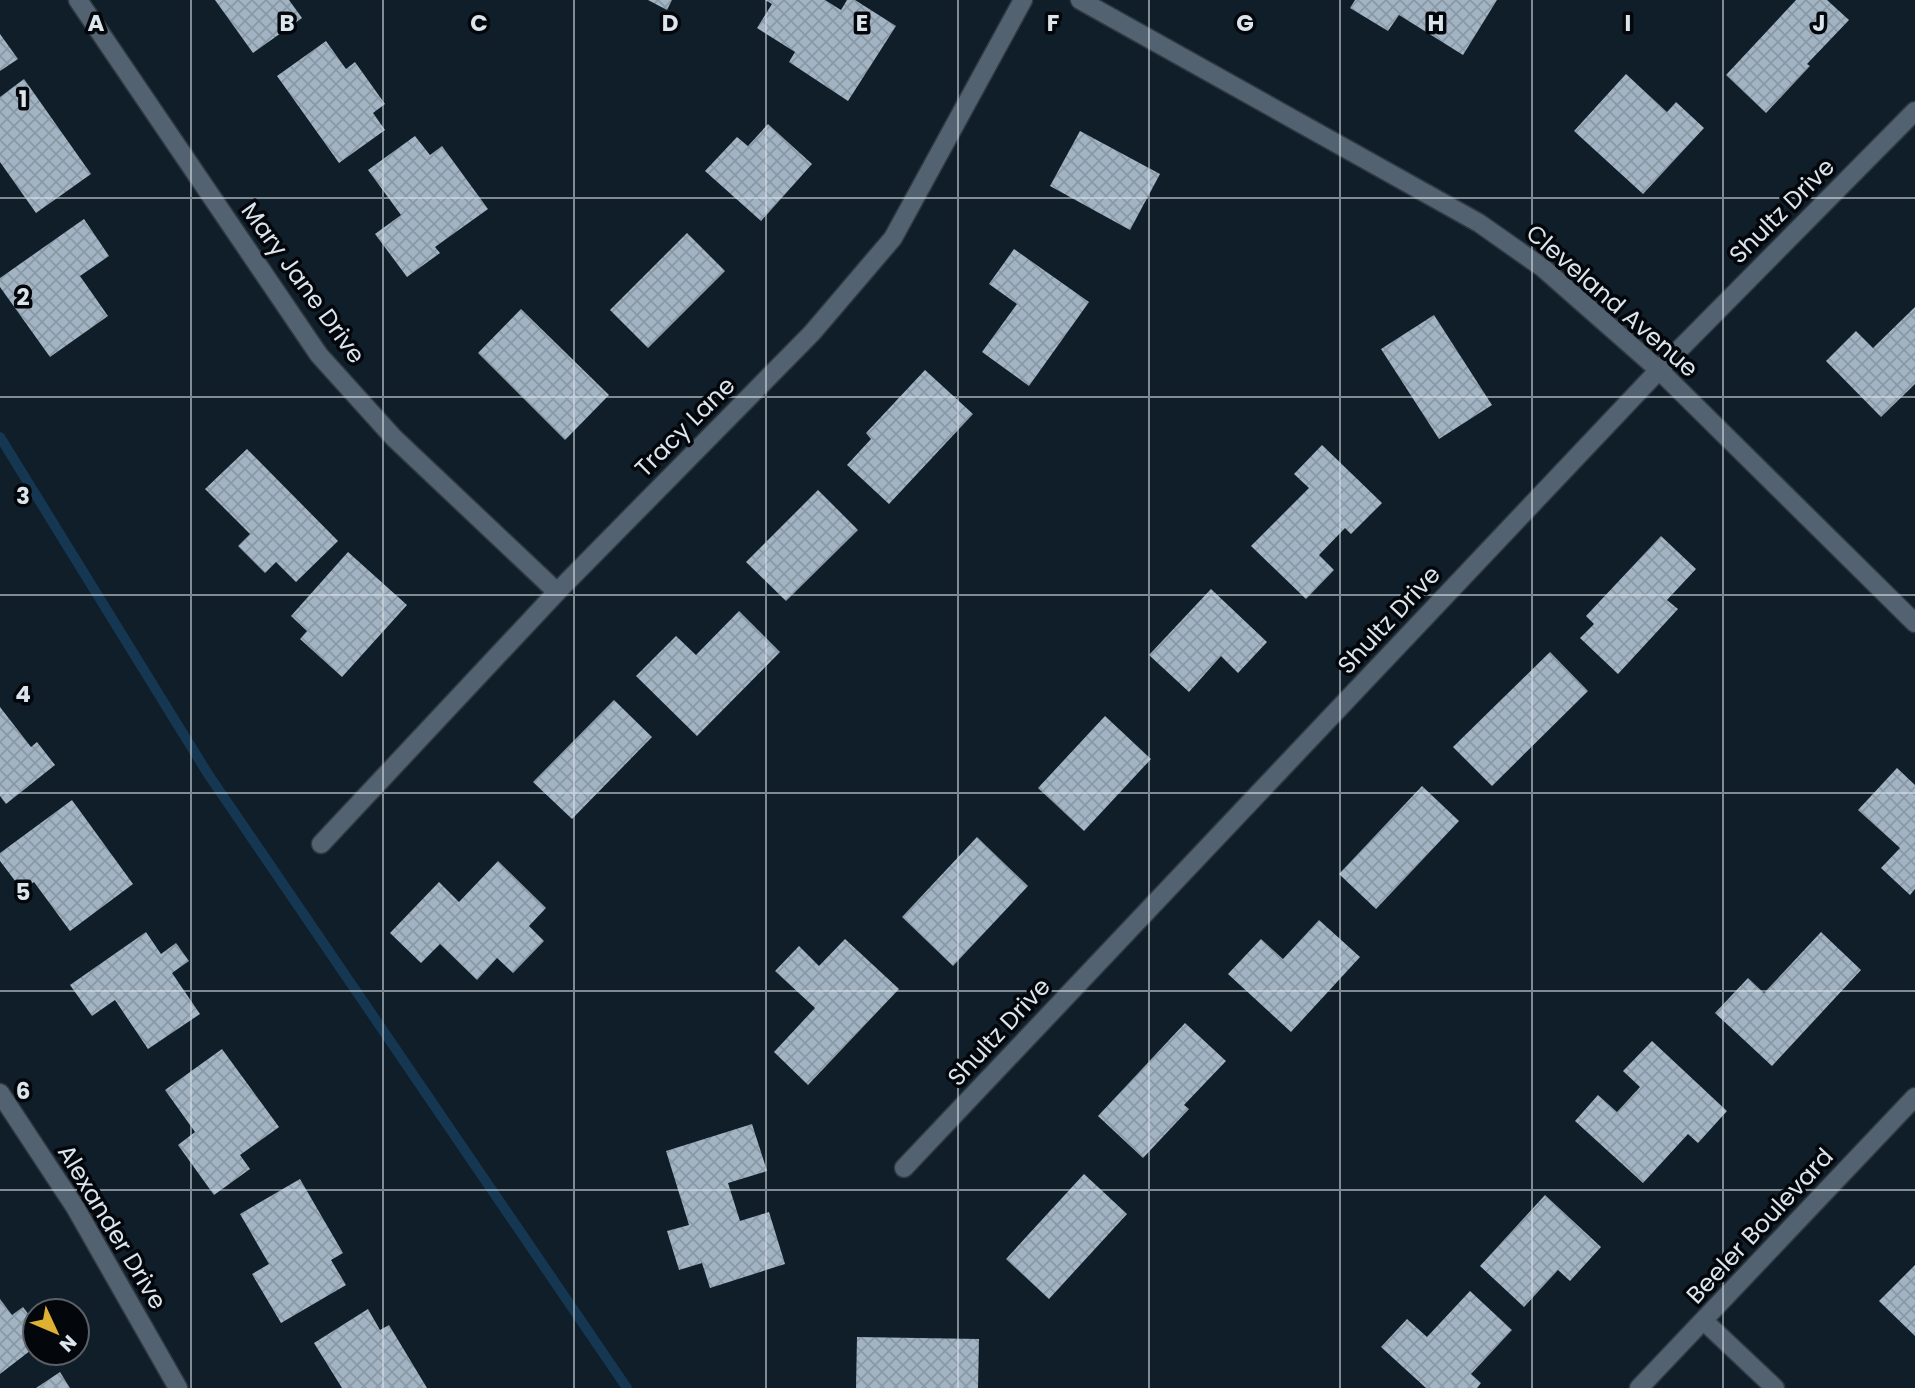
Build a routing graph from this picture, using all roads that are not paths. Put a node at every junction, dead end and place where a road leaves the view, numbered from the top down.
1 (78, 0) edge
2 (1023, 0) edge
3 (1080, 0) edge
4 (1915, 111) edge
5 (1659, 370) junction
6 (557, 592) junction
7 (1915, 623) edge
8 (321, 844) dead end
9 (0, 1093) edge
10 (1915, 1097) edge
11 (904, 1168) dead end
12 (1704, 1321) junction
13 (178, 1388) edge
14 (1639, 1388) edge
15 (1775, 1388) edge

1 - 6 street, Mary Jane Drive
2 - 6 street, Tracy Lane
3 - 5 street, Cleveland Avenue
4 - 5 street, Shultz Drive
5 - 7 street, Cleveland Avenue
5 - 11 street, Shultz Drive
6 - 8 street, Tracy Lane
9 - 13 street, Alexander Drive
10 - 12 street, Beeler Boulevard
12 - 14 street, Beeler Boulevard
12 - 15 street

